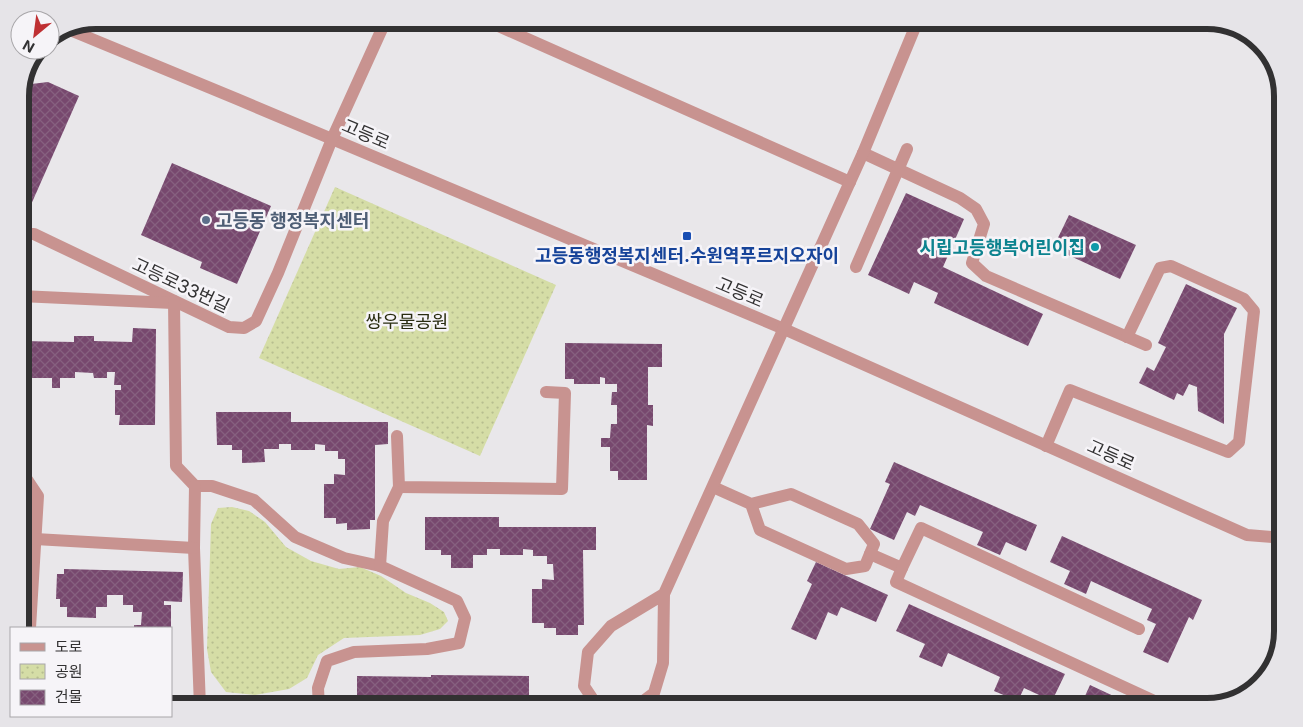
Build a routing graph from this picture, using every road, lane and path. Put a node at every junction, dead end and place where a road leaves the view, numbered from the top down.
1 (382, 29) edge
2 (505, 29) edge
3 (914, 29) edge
4 (75, 32) edge
5 (332, 139) junction
6 (907, 149) dead end
7 (863, 153) junction
8 (899, 170) junction
9 (850, 182) junction
10 (29, 234) edge
11 (856, 267) dead end
12 (29, 296) edge
13 (174, 302) junction
14 (784, 329) junction
15 (1126, 337) junction
16 (1146, 345) dead end
17 (546, 392) dead end
18 (396, 436) dead end
19 (1046, 446) junction
20 (29, 482) edge
21 (195, 486) junction
22 (399, 487) junction
23 (713, 487) junction
24 (751, 504) junction
25 (1274, 537) edge
26 (35, 539) junction
27 (194, 548) junction
28 (870, 554) junction
29 (380, 566) junction
30 (902, 568) junction
31 (664, 594) junction
32 (30, 627) edge
33 (1139, 629) dead end
34 (200, 698) edge
35 (319, 698) edge
36 (592, 698) edge
37 (647, 698) edge
38 (1148, 698) edge

1 - 5 street, 고등로33번길
2 - 9 street
3 - 7 street
4 - 5 street, 고등로
5 - 13 street, 고등로33번길
5 - 14 street, 고등로
6 - 8 street
7 - 8 street
7 - 9 street
8 - 11 street
8 - 15 street
9 - 14 street
10 - 13 street, 고등로33번길
12 - 13 street
13 - 21 street
14 - 19 street, 고등로
14 - 23 street
15 - 16 street
15 - 19 street
17 - 22 street
18 - 22 street
19 - 25 street, 고등로
20 - 26 street
21 - 27 street
21 - 29 street
22 - 29 street
23 - 24 street
23 - 31 street
24 - 28 street
24 - 28 street
26 - 27 street
26 - 32 street
27 - 34 street
28 - 30 street
29 - 35 street
30 - 33 street
30 - 38 street
31 - 36 street
31 - 37 street

